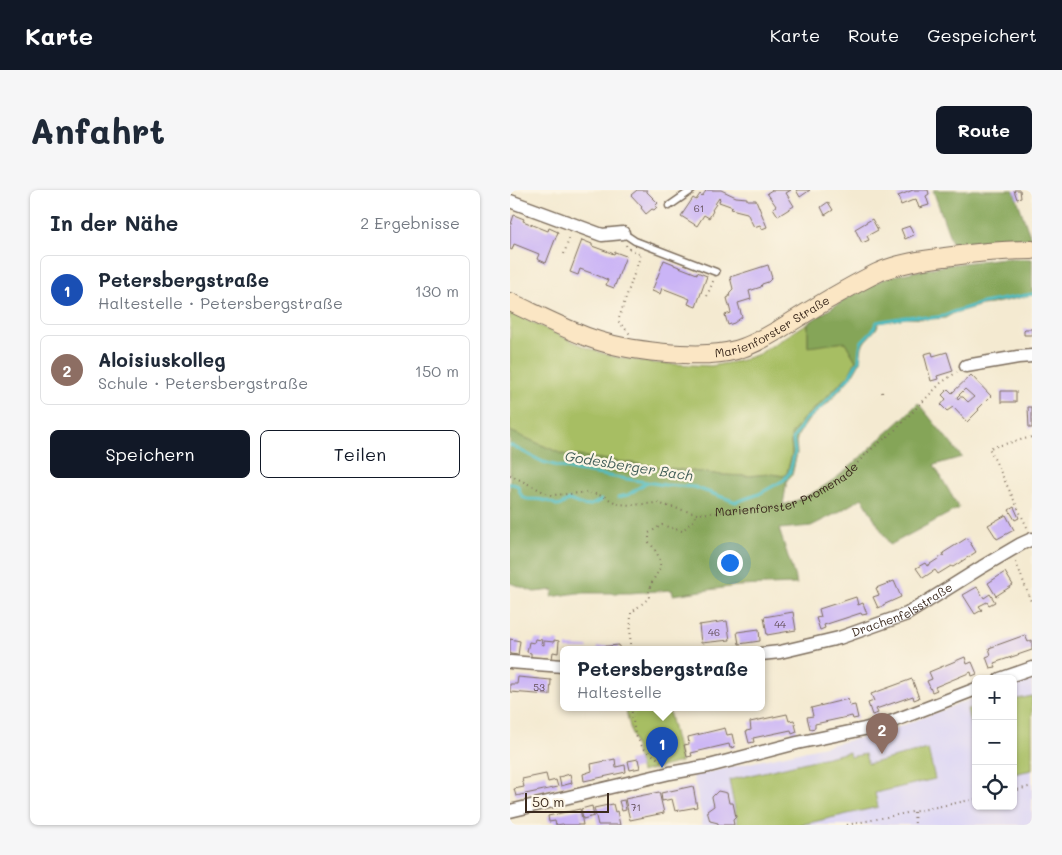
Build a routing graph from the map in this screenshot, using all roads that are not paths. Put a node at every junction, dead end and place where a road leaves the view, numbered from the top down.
1 (692, 190) edge
2 (510, 201) edge
3 (669, 206) dead end
4 (623, 233) joint
5 (1032, 250) edge
6 (716, 272) road end
7 (510, 302) edge
8 (1032, 356) edge
9 (966, 366) road end
10 (1030, 534) edge
11 (765, 654) edge
12 (510, 662) edge
13 (560, 666) edge
14 (1032, 668) edge
15 (1012, 675) edge
16 (972, 691) edge
17 (510, 811) edge

1 - 3 lane
2 - 4 street
4 - 6 lane
5 - 7 main road, Marienforster Straße
8 - 9 street
10 - 11 street, Drachenfelsstraße
12 - 13 street
14 - 15 street
16 - 17 street

